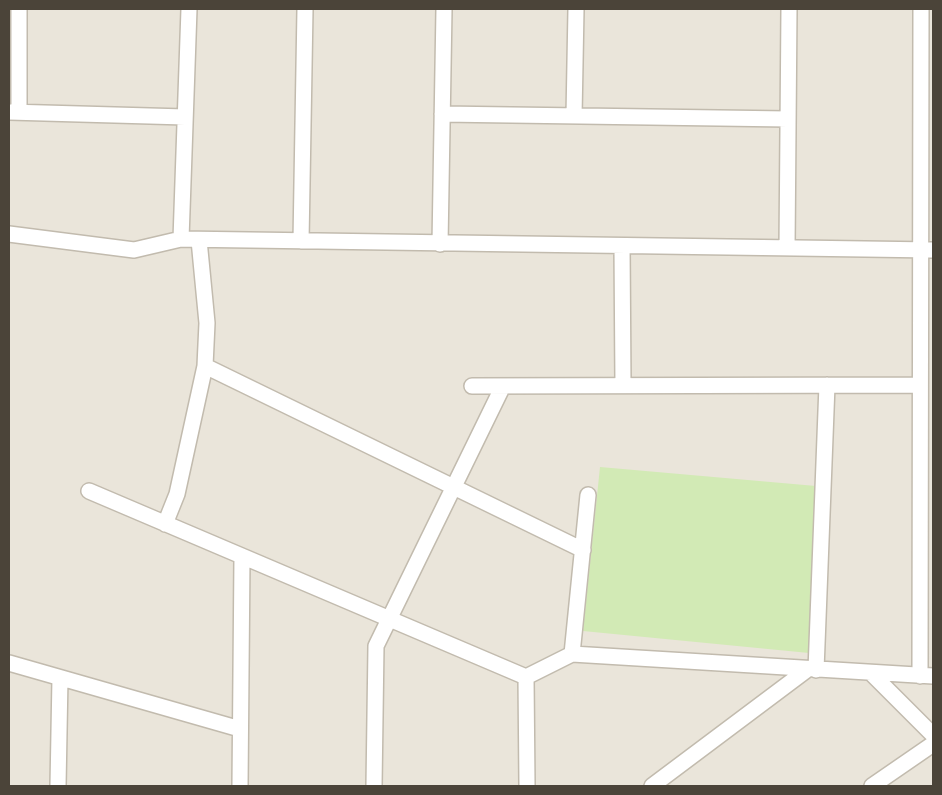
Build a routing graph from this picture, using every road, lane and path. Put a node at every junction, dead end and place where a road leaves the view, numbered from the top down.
1 (19, 9) edge
2 (188, 9) edge
3 (305, 9) edge
4 (444, 9) edge
5 (576, 9) edge
6 (789, 9) edge
7 (921, 9) edge
8 (14, 112) edge
9 (442, 114) junction
10 (185, 116) junction
11 (574, 116) junction
12 (927, 116) edge
13 (788, 119) junction
14 (9, 234) edge
15 (181, 239) junction
16 (199, 240) junction
17 (301, 241) junction
18 (440, 244) junction
19 (622, 246) junction
20 (787, 248) junction
21 (927, 250) edge
22 (205, 366) junction
23 (623, 385) junction
24 (827, 385) junction
25 (920, 385) junction
26 (472, 386) dead end
27 (503, 386) junction
28 (454, 487) junction
29 (89, 491) dead end
30 (588, 495) dead end
31 (165, 524) junction
32 (927, 535) edge
33 (583, 550) junction
34 (242, 557) junction
35 (389, 619) junction
36 (572, 654) junction
37 (9, 663) edge
38 (812, 669) junction
39 (871, 674) junction
40 (926, 676) edge
41 (526, 677) junction
42 (60, 678) junction
43 (240, 729) junction
44 (933, 734) edge
45 (933, 744) edge
46 (58, 786) edge
47 (240, 786) edge
48 (374, 786) edge
49 (527, 786) edge
50 (652, 786) edge
51 (872, 786) edge

1 - 8 street
2 - 10 street
3 - 17 street
4 - 9 street
5 - 11 street
6 - 13 street
7 - 12 street
8 - 10 street
9 - 11 street
9 - 18 street
10 - 15 street
11 - 13 street
12 - 21 street
13 - 20 street
14 - 15 street
15 - 16 street
16 - 17 street
16 - 22 street
17 - 18 street
18 - 19 street
19 - 20 street
19 - 23 street
20 - 21 street
21 - 25 street
22 - 28 street
22 - 31 street
23 - 24 street
23 - 27 street
24 - 25 street
24 - 38 street
25 - 32 street
26 - 27 street
27 - 28 street
28 - 33 street
28 - 35 street
29 - 31 street
30 - 33 street
31 - 34 street
32 - 40 street
33 - 36 street
34 - 35 street
34 - 43 street
35 - 41 street
35 - 48 street
36 - 38 street
36 - 41 street
37 - 42 street
38 - 39 street
38 - 50 street
39 - 40 street
39 - 44 street
41 - 49 street
42 - 43 street
42 - 46 street
43 - 47 street
45 - 51 street

